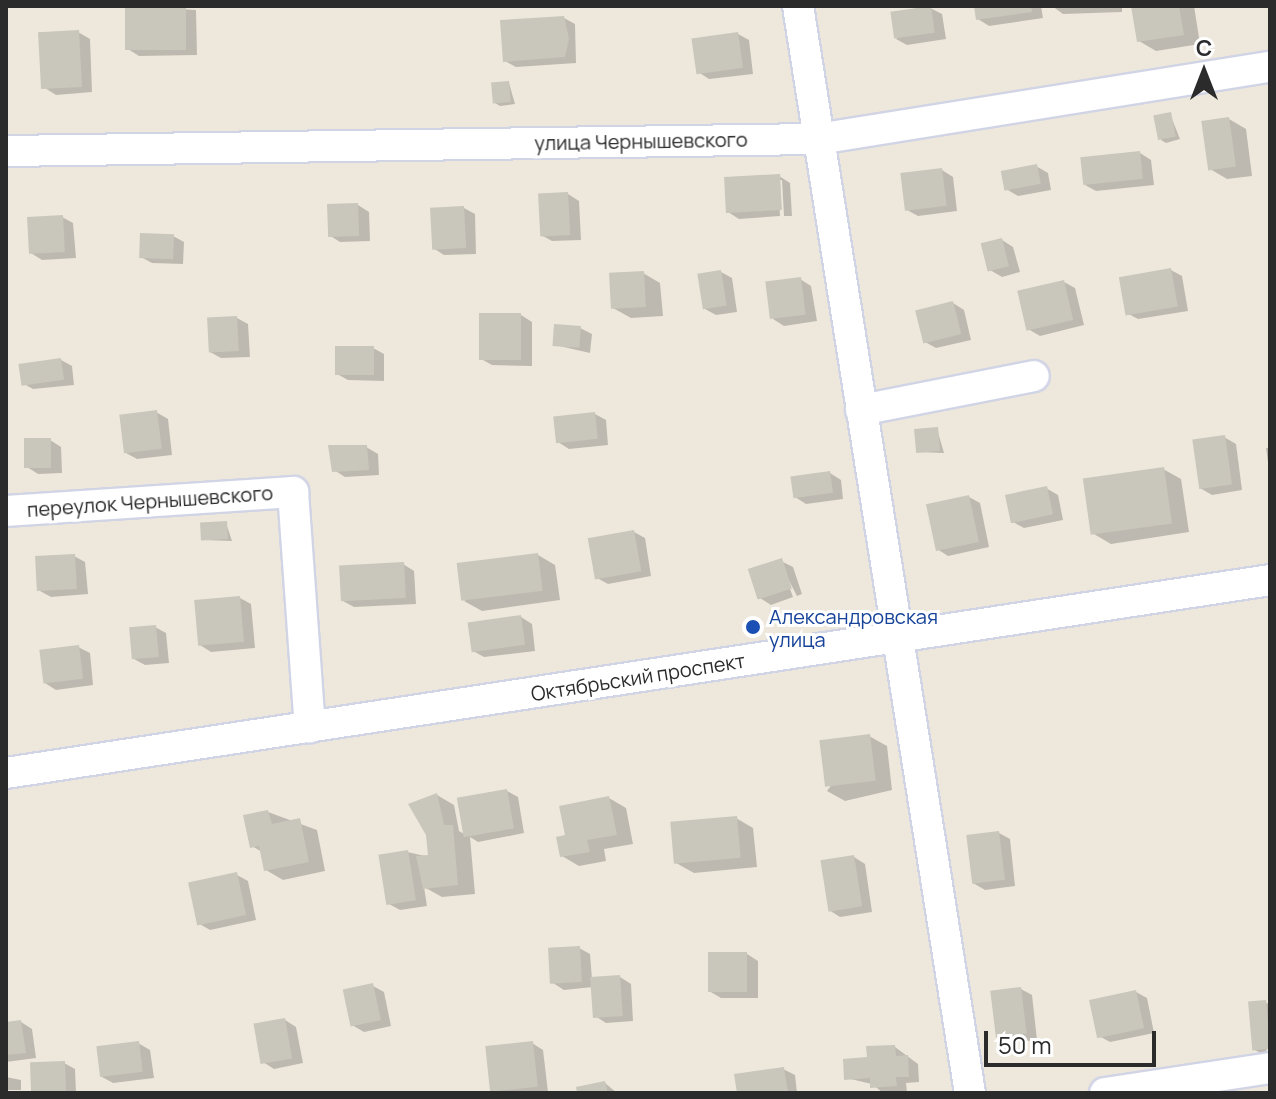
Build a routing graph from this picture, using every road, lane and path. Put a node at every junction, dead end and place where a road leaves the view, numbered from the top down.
1 (798, 6) edge
2 (1270, 67) edge
3 (818, 139) junction
4 (6, 151) edge
5 (1034, 376) dead end
6 (861, 410) junction
7 (6, 511) edge
8 (1270, 580) edge
9 (900, 637) junction
10 (310, 727) junction
11 (6, 773) edge
12 (1270, 1068) edge
13 (970, 1093) edge
14 (1105, 1093) edge

1 - 3 street
2 - 3 street, улица Чернышевского
3 - 4 street, улица Чернышевского
3 - 6 street
5 - 6 street
6 - 9 street
7 - 10 street, переулок Чернышевского
8 - 9 street, Октябрьский проспект
9 - 10 street, Октябрьский проспект
9 - 13 street
10 - 11 street, Октябрьский проспект
12 - 14 street

